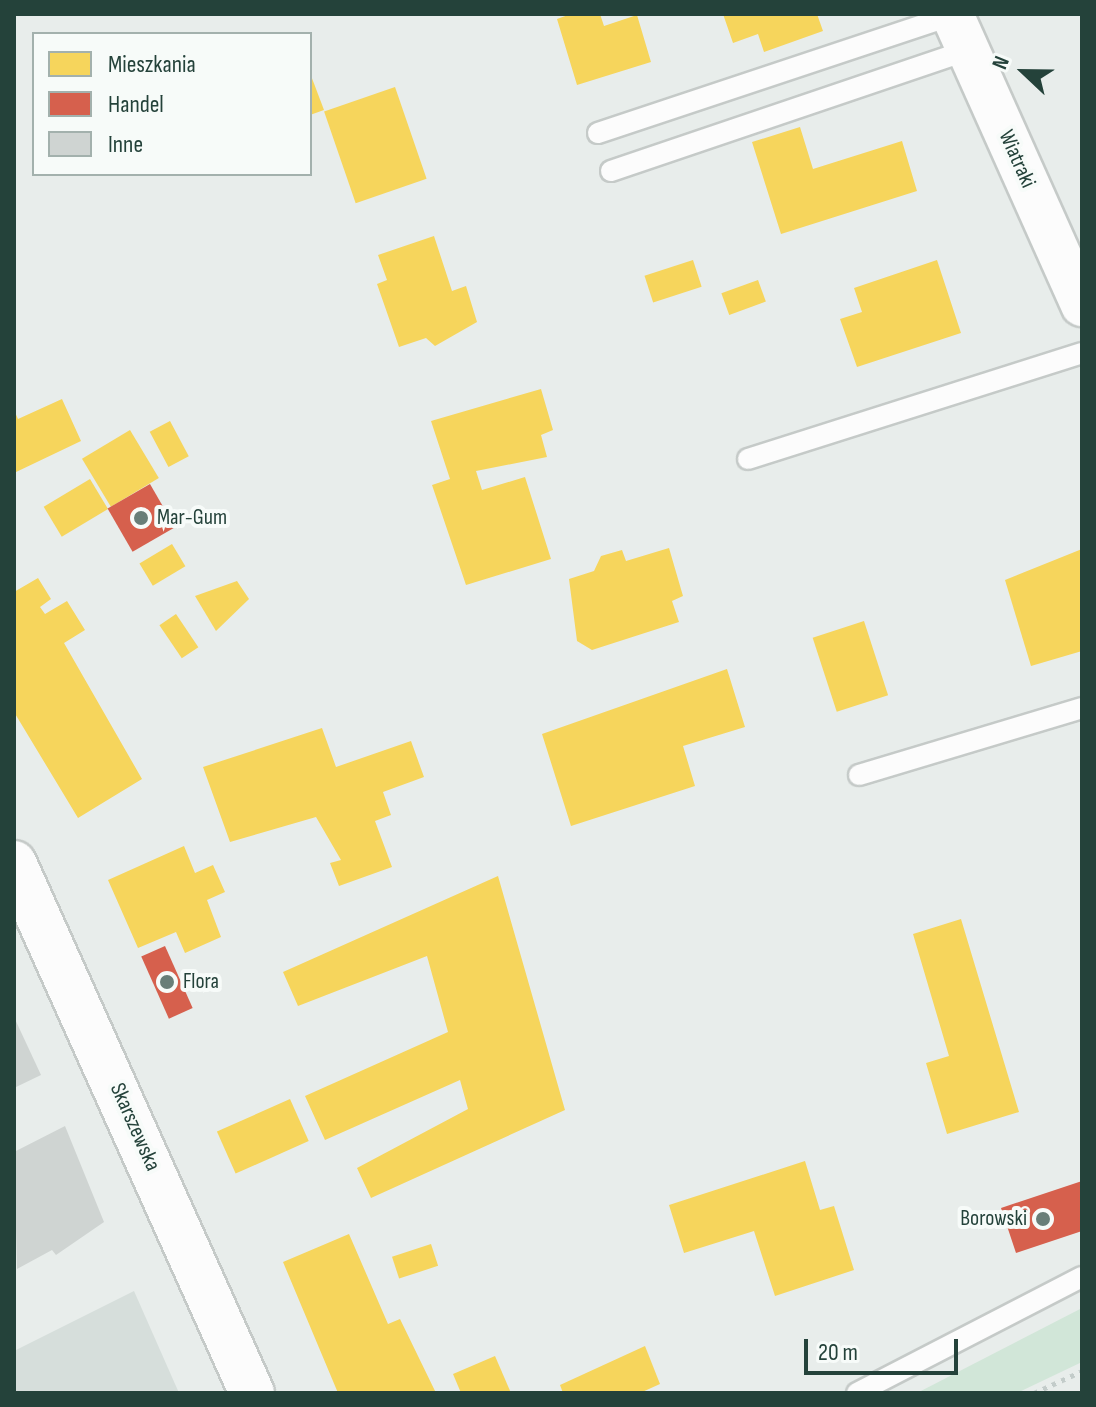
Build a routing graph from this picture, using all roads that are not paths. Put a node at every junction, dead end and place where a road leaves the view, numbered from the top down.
1 (958, 26) edge
2 (598, 133) dead end
3 (611, 171) dead end
4 (1082, 305) edge
5 (1082, 353) edge
6 (748, 459) dead end
7 (1082, 708) edge
8 (859, 775) dead end
9 (14, 863) edge
10 (1082, 1277) edge
11 (252, 1393) edge
12 (857, 1393) edge

1 - 2 lane
1 - 3 lane
1 - 4 street, Wiatraki
5 - 6 lane
7 - 8 lane
9 - 11 street, Skarszewska
10 - 12 lane

